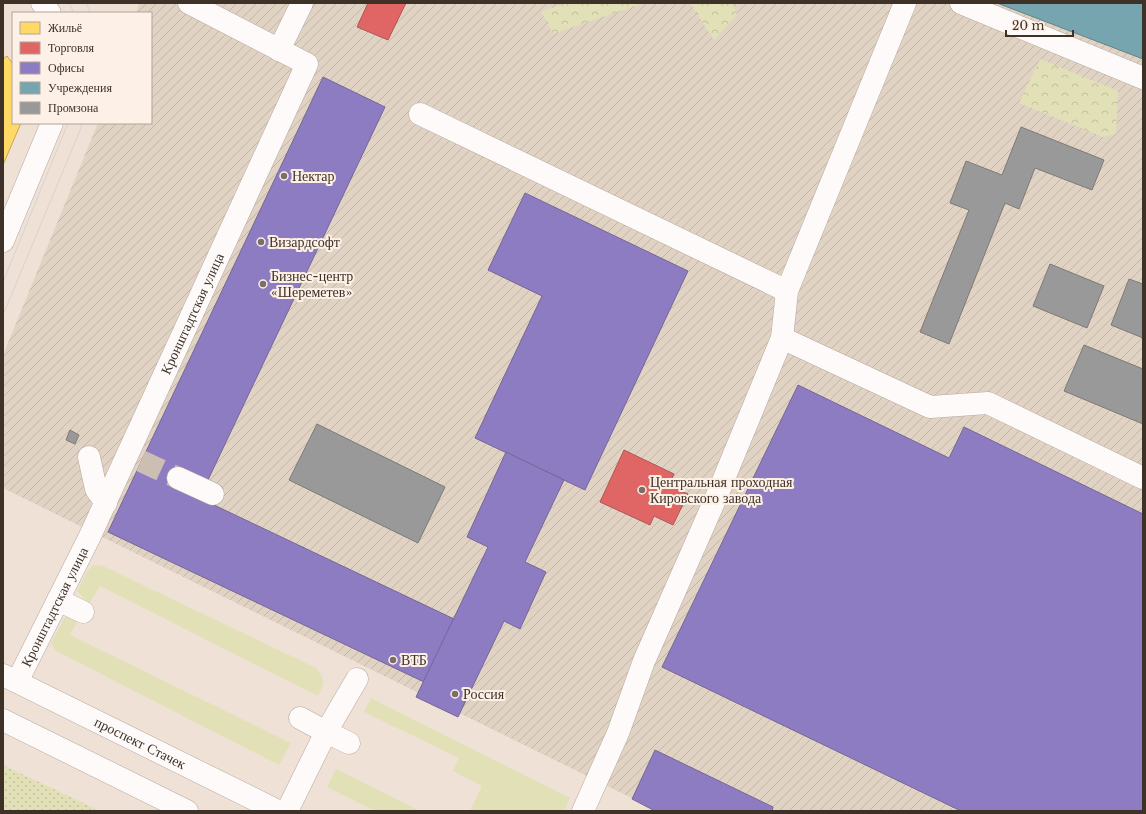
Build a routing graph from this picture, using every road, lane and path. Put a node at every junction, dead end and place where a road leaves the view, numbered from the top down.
1 (42, 3) edge
2 (189, 3) edge
3 (302, 3) edge
4 (905, 3) edge
5 (961, 3) edge
6 (49, 12) edge
7 (279, 50) junction
8 (1143, 78) edge
9 (420, 114) dead end
10 (52, 124) edge
11 (3, 241) edge
12 (787, 291) junction
13 (782, 338) junction
14 (89, 457) dead end
15 (178, 478) tunnel mouth
16 (1143, 478) edge
17 (213, 494) dead end
18 (106, 502) junction
19 (58, 600) junction
20 (83, 612) dead end
21 (10, 678) edge
22 (357, 679) dead end
23 (300, 718) dead end
24 (3, 720) edge
25 (326, 732) junction
26 (349, 743) dead end
27 (187, 811) edge
28 (278, 811) edge
29 (287, 811) edge
30 (583, 811) edge

1 - 6 street
2 - 7 street, Кронштадтская улица
3 - 7 street
4 - 12 street
5 - 8 street
7 - 18 street, Кронштадтская улица
9 - 12 street
10 - 11 street
12 - 13 street
13 - 16 street
13 - 30 street
14 - 18 street
15 - 17 street
18 - 19 street, Кронштадтская улица
19 - 20 street
19 - 21 street, Кронштадтская улица
21 - 28 street, проспект Стачек
22 - 25 street
23 - 25 street
24 - 27 street
25 - 26 street
25 - 29 street

